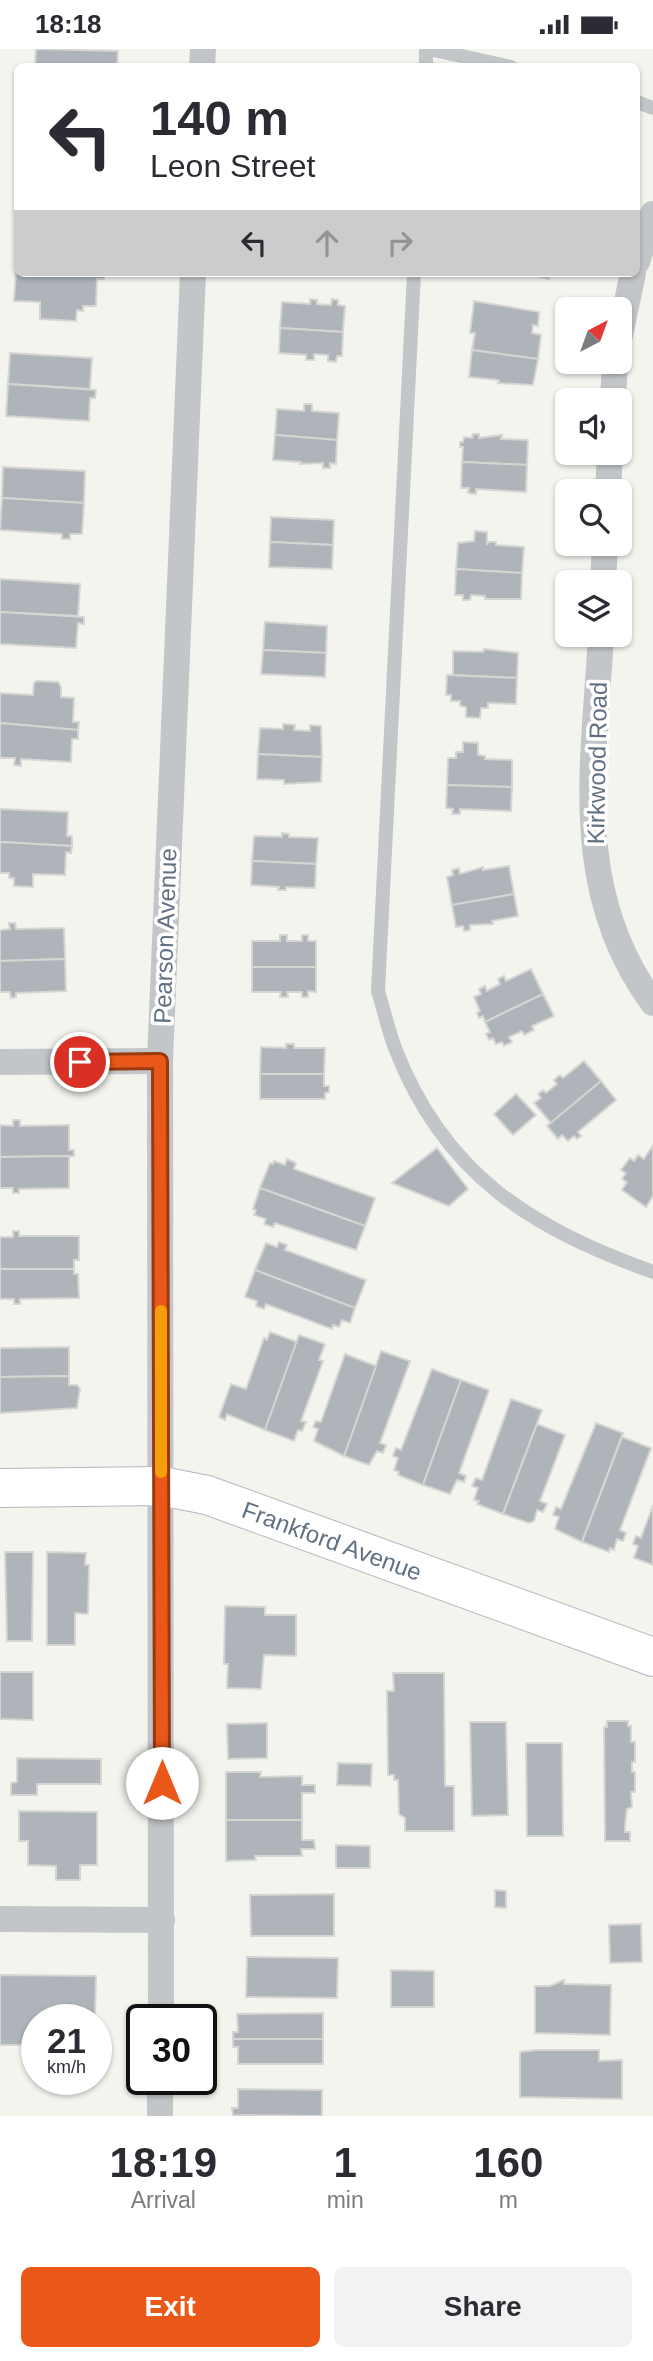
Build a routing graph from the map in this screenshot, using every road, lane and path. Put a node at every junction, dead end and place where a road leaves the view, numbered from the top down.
1 (428, 49) edge
2 (493, 63) edge
3 (653, 213) edge
4 (640, 253) edge
5 (193, 277) edge
6 (414, 277) edge
7 (633, 277) edge
8 (629, 297) edge
9 (600, 647) edge
10 (653, 1003) edge
11 (160, 1061) junction
12 (0, 1062) edge
13 (653, 1272) edge
14 (161, 1486) junction
15 (0, 1488) edge
16 (653, 1657) edge
17 (0, 1919) edge
18 (162, 1920) junction
19 (161, 2004) edge
20 (160, 2095) edge
21 (160, 2116) edge

1 - 2 lane
3 - 4 street
5 - 11 street, Pearson Avenue
6 - 13 lane
7 - 8 street
9 - 10 street, Kirkwood Road
11 - 12 street
11 - 14 street, Pearson Avenue
14 - 15 main road, Frankford Avenue
14 - 16 main road, Frankford Avenue
14 - 18 street, Pearson Avenue
17 - 18 street
18 - 19 street, Pearson Avenue
20 - 21 street

